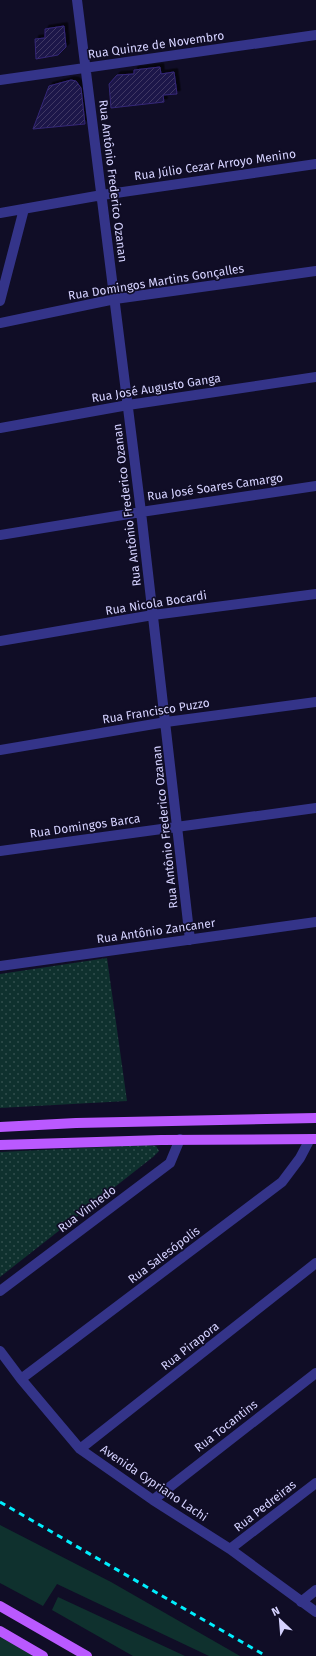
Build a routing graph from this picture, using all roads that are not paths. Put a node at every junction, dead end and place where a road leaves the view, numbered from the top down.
1 (77, 0) edge
2 (316, 35) edge
3 (86, 68) junction
4 (0, 80) edge
5 (316, 164) edge
6 (102, 195) junction
7 (24, 210) junction
8 (0, 213) edge
9 (316, 271) edge
10 (115, 299) junction
11 (0, 301) edge
12 (0, 323) edge
13 (316, 377) edge
14 (128, 404) junction
15 (0, 428) edge
16 (316, 486) edge
17 (141, 512) junction
18 (0, 535) edge
19 (316, 594) edge
20 (153, 615) junction
21 (0, 641) edge
22 (316, 702) edge
23 (166, 722) junction
24 (0, 750) edge
25 (316, 808) edge
26 (178, 826) junction
27 (0, 851) edge
28 (316, 922) edge
29 (190, 940) junction
30 (0, 966) edge
31 (316, 1118) edge
32 (76, 1123) junction
33 (0, 1127) edge
34 (313, 1139) edge
35 (180, 1140) junction
36 (76, 1142) junction
37 (0, 1145) edge
38 (316, 1263) edge
39 (0, 1291) edge
40 (0, 1351) edge
41 (316, 1373) edge
42 (21, 1379) junction
43 (80, 1449) junction
44 (316, 1483) edge
45 (153, 1500) junction
46 (230, 1549) junction
47 (316, 1590) edge
48 (301, 1602) junction
49 (0, 1606) edge
50 (316, 1612) edge
51 (0, 1631) edge
52 (43, 1656) edge
53 (87, 1656) edge

1 - 3 street, Rua Antônio Frederico Ozanan
2 - 3 street, Rua Quinze de Novembro
3 - 4 street, Rua Quinze de Novembro
3 - 6 street, Rua Antônio Frederico Ozanan
5 - 6 street, Rua Júlio Cezar Arroyo Menino
6 - 7 street, Rua Júlio Cezar Arroyo Menino
6 - 10 street, Rua Antônio Frederico Ozanan
7 - 8 street, Rua Júlio Cezar Arroyo Menino
7 - 11 street
9 - 10 street, Rua Domingos Martins Gonçalles
10 - 12 street, Rua Domingos Martins Gonçalles
10 - 14 street, Rua Antônio Frederico Ozanan
13 - 14 street, Rua José Augusto Ganga
14 - 15 street, Rua José Augusto Ganga
14 - 17 street, Rua Antônio Frederico Ozanan
16 - 17 street, Rua José Soares Camargo
17 - 18 street, Rua José Soares Camargo
17 - 20 street, Rua Antônio Frederico Ozanan
19 - 20 street, Rua Nicola Bocardi
20 - 21 street, Rua Nicola Bocardi
20 - 23 street, Rua Antônio Frederico Ozanan
22 - 23 street, Rua Francisco Puzzo
23 - 24 street, Rua Francisco Puzzo
23 - 26 street, Rua Antônio Frederico Ozanan
25 - 26 street, Rua Domingos Barca
26 - 27 street, Rua Domingos Barca
26 - 29 street, Rua Antônio Frederico Ozanan
28 - 29 street, Rua Antônio Zancaner
29 - 30 street, Rua Antônio Zancaner
31 - 32 main road
32 - 33 main road
32 - 36 main road
34 - 35 main road
34 - 42 street, Rua Salesópolis
35 - 36 main road
35 - 39 street, Rua Vinhedo
36 - 37 main road
38 - 43 street, Rua Pirapora
40 - 42 street, Avenida Cypriano Lachi
41 - 45 street, Rua Tocantins
42 - 43 street, Avenida Cypriano Lachi
43 - 45 street, Avenida Cypriano Lachi
44 - 46 street, Rua Pedreiras
45 - 46 street, Avenida Cypriano Lachi
46 - 48 street, Avenida Cypriano Lachi
47 - 48 street
48 - 50 street, Avenida Cypriano Lachi
49 - 53 main road
51 - 52 main road

